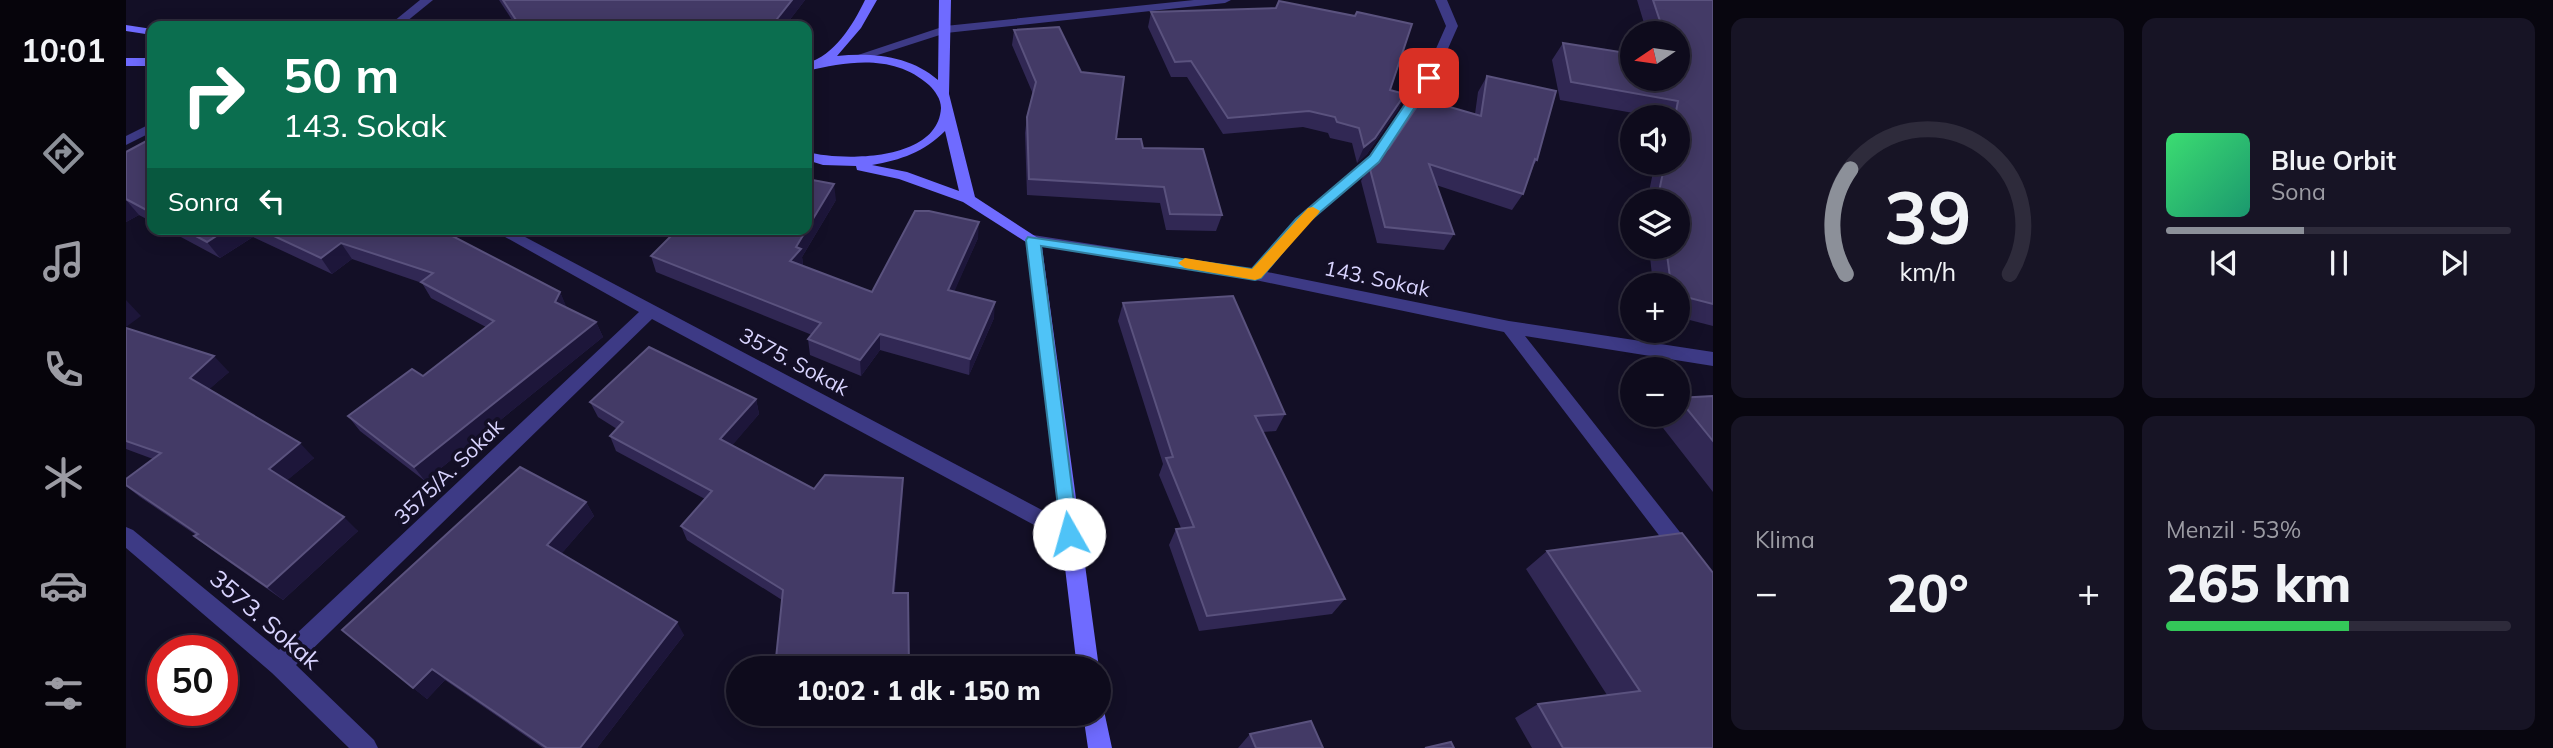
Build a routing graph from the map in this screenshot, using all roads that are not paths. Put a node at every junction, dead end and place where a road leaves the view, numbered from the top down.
1 (427, 0) edge
2 (871, 0) edge
3 (945, 0) edge
4 (1225, 0) edge
5 (1441, 0) edge
6 (400, 21) edge
7 (126, 28) edge
8 (945, 30) junction
9 (147, 31) edge
10 (855, 58) junction
11 (825, 61) junction
12 (126, 62) edge
13 (147, 62) edge
14 (812, 65) edge
15 (943, 93) junction
16 (947, 110) junction
17 (147, 130) edge
18 (126, 141) edge
19 (812, 157) edge
20 (842, 163) junction
21 (968, 199) junction
22 (509, 235) edge
23 (1033, 240) junction
24 (1255, 275) junction
25 (650, 311) junction
26 (1509, 327) junction
27 (1713, 359) edge
28 (1069, 534) junction
29 (126, 536) edge
30 (1713, 590) edge
31 (1086, 656) edge
32 (281, 665) junction
33 (1097, 726) edge
34 (366, 748) edge
35 (1100, 748) edge

1 - 6 street
2 - 11 main road
3 - 8 main road
4 - 8 street
5 - 24 street
7 - 9 main road
8 - 10 street
8 - 15 main road
10 - 11 main road
10 - 15 main road
11 - 14 main road
12 - 13 main road
15 - 16 main road
16 - 20 main road
16 - 21 main road
17 - 18 street
19 - 20 main road
20 - 21 main road
21 - 23 main road
22 - 25 street, 3575. Sokak
23 - 24 street, 143. Sokak
23 - 28 main road
24 - 26 street, 143. Sokak
25 - 28 street, 3575. Sokak
25 - 32 street, 3575/A. Sokak
26 - 27 street, 143. Sokak
26 - 30 street
28 - 31 main road
29 - 32 street, 3573. Sokak
32 - 34 street, 3573. Sokak
33 - 35 main road

